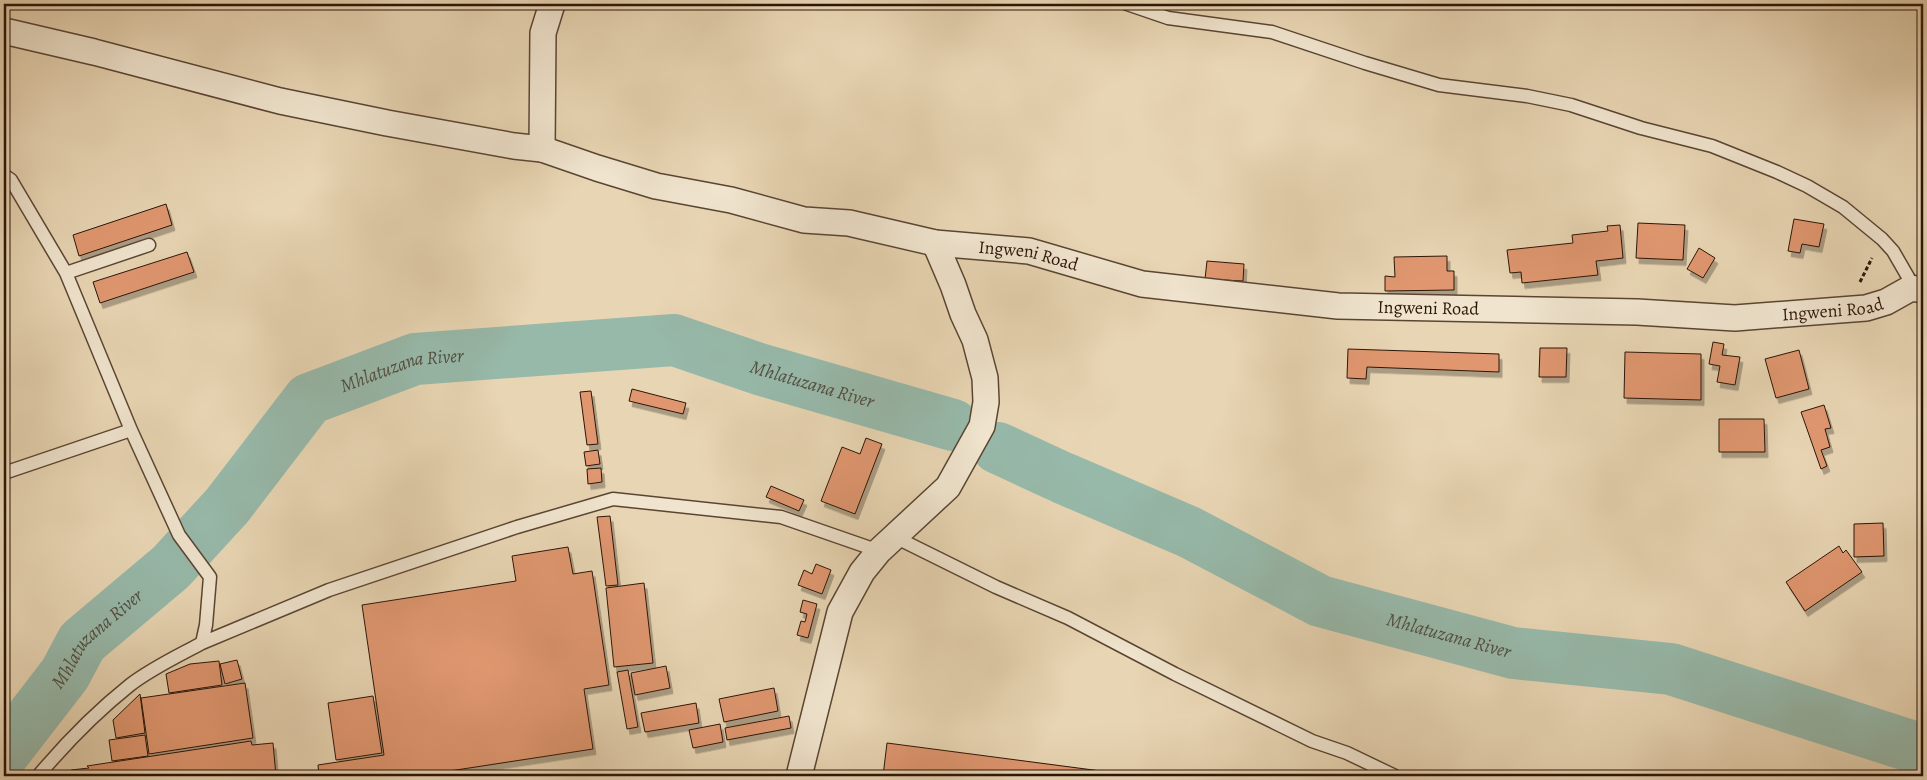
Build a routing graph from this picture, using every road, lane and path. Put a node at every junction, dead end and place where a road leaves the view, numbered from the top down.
1 (552, 4) edge
2 (1127, 4) edge
3 (4, 31) edge
4 (542, 149) junction
5 (4, 175) edge
6 (935, 243) junction
7 (149, 245) dead end
8 (66, 273) junction
9 (1917, 289) edge
10 (131, 430) junction
11 (4, 473) edge
12 (887, 544) junction
13 (202, 642) junction
14 (38, 776) edge
15 (799, 776) edge
16 (1396, 776) edge

1 - 4 street
2 - 9 lane
3 - 4 street, Ingweni Road
4 - 6 street, Ingweni Road
5 - 8 lane
6 - 9 street, Ingweni Road
6 - 12 street
7 - 8 lane
8 - 10 lane
10 - 11 lane
10 - 13 lane
12 - 13 lane
12 - 15 street
12 - 16 lane
13 - 14 lane

